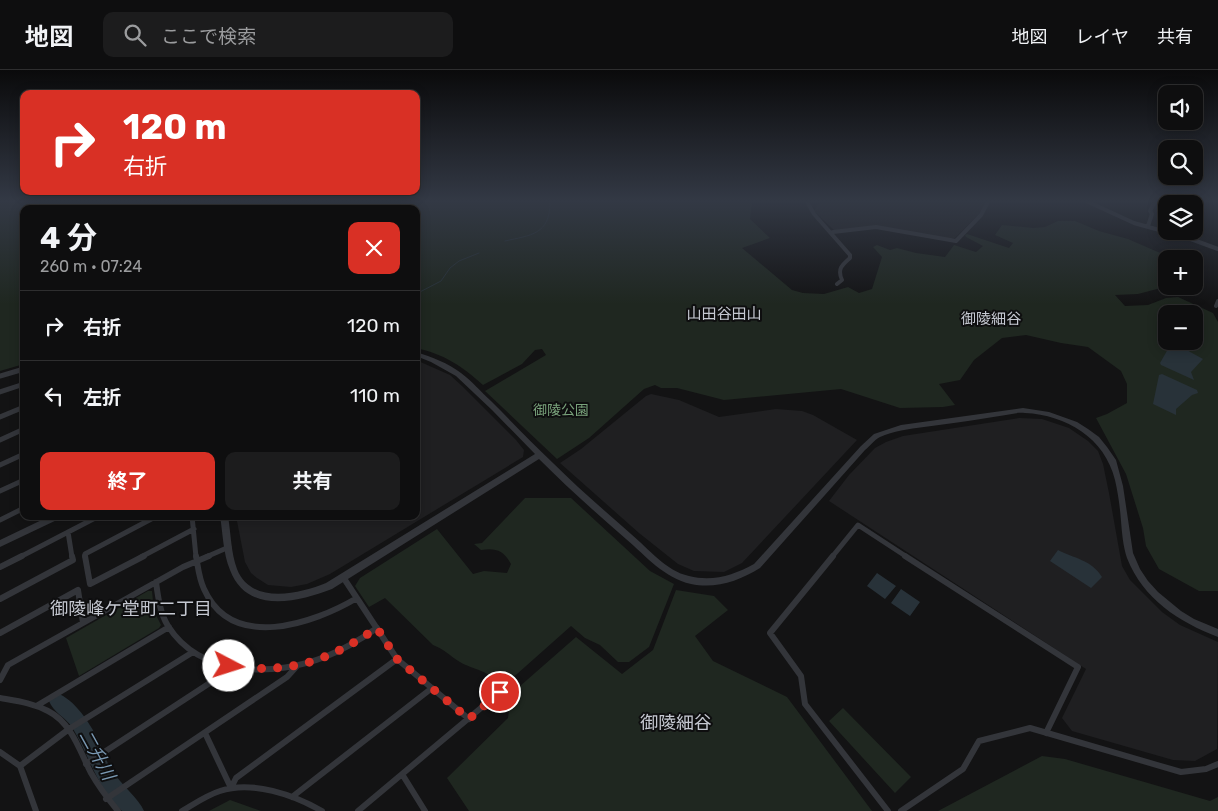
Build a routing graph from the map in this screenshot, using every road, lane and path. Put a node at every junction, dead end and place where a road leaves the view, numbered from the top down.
1 (835, 235) edge
2 (916, 235) edge
3 (962, 235) edge
4 (1174, 235) edge
5 (1218, 249) edge
6 (837, 284) dead end
7 (420, 355) edge
8 (20, 370) edge
9 (0, 376) edge
10 (20, 385) edge
11 (0, 392) edge
12 (20, 409) edge
13 (0, 417) edge
14 (20, 432) edge
15 (0, 440) edge
16 (540, 455) junction
17 (20, 456) edge
18 (0, 465) edge
19 (20, 482) edge
20 (0, 492) edge
21 (20, 510) edge
22 (0, 520) edge
23 (50, 520) edge
24 (92, 520) edge
25 (149, 520) edge
26 (193, 520) edge
27 (225, 520) edge
28 (194, 530) junction
29 (68, 532) junction
30 (0, 544) edge
31 (229, 547) junction
32 (198, 560) junction
33 (0, 566) edge
34 (343, 578) junction
35 (156, 582) junction
36 (0, 598) edge
37 (357, 598) junction
38 (83, 623) junction
39 (169, 627) junction
40 (377, 628) junction
41 (0, 632) edge
42 (1218, 633) edge
43 (193, 652) junction
44 (397, 659) junction
45 (229, 666) junction
46 (297, 666) junction
47 (0, 680) edge
48 (432, 688) junction
49 (500, 692) dead end
50 (0, 698) edge
51 (38, 706) junction
52 (469, 719) junction
53 (69, 729) junction
54 (205, 733) junction
55 (1046, 733) junction
56 (0, 752) edge
57 (86, 764) junction
58 (1218, 764) edge
59 (20, 766) junction
60 (402, 774) junction
61 (230, 788) junction
62 (292, 797) junction
63 (106, 799) junction
64 (36, 811) edge
65 (118, 811) edge
66 (182, 811) edge
67 (322, 811) edge
68 (358, 811) edge
69 (425, 811) edge
70 (888, 811) edge
71 (901, 811) edge

1 - 6 street
2 - 3 street
4 - 5 street
7 - 16 street
8 - 9 street
10 - 11 street
12 - 13 street
14 - 15 street
16 - 34 street
16 - 42 street
17 - 18 street
19 - 20 street
21 - 22 street
23 - 30 street
24 - 29 street
25 - 28 street
26 - 28 street
27 - 31 street
28 - 32 street
29 - 33 street
29 - 36 street
31 - 32 street
31 - 34 street
32 - 35 street
32 - 37 street
34 - 37 street
35 - 38 street
35 - 39 street
37 - 40 street
38 - 41 street
38 - 47 street
39 - 43 street
39 - 51 street
40 - 44 street
40 - 46 street
43 - 45 street
43 - 53 street
44 - 48 street
44 - 61 street
45 - 46 street
45 - 57 street
46 - 54 street
48 - 52 street
48 - 62 street
49 - 52 street
50 - 51 street
51 - 53 street
52 - 60 street
53 - 57 street
53 - 59 street
54 - 61 street
54 - 63 street
55 - 58 street
55 - 70 street
55 - 71 street
56 - 59 street
57 - 63 street
59 - 64 street
60 - 68 street
60 - 69 street
61 - 62 street
61 - 66 street
62 - 67 street
63 - 65 street

